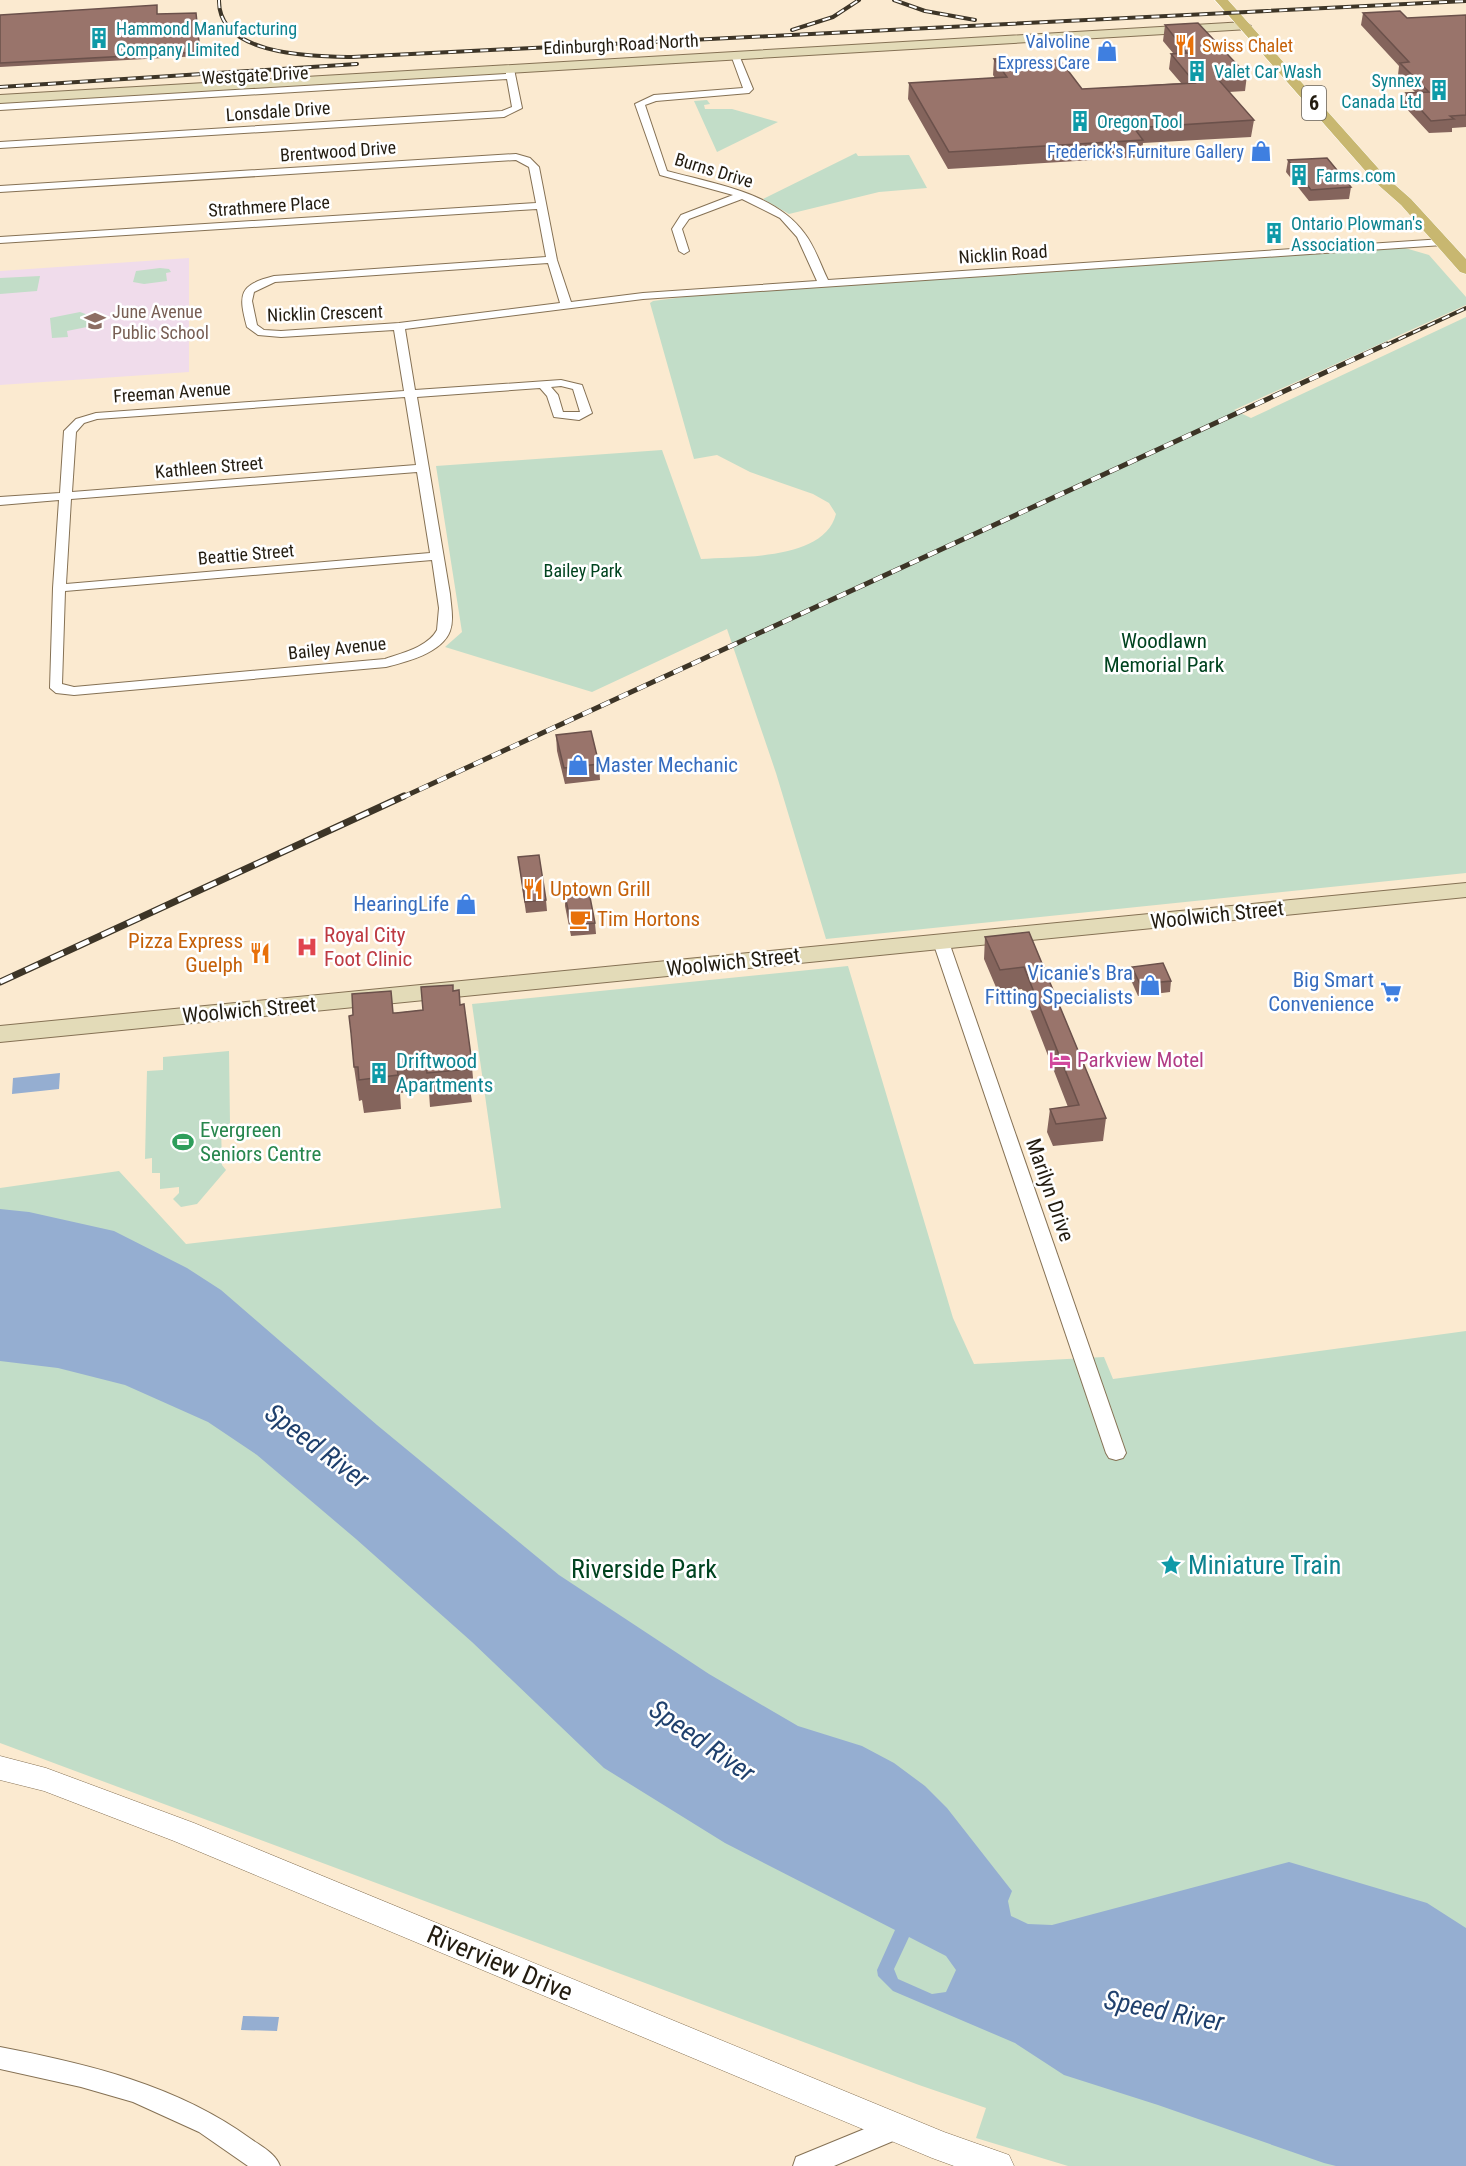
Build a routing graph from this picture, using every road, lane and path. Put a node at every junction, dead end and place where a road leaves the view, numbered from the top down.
1 (1221, 0) edge
2 (1245, 26) junction
3 (735, 55) junction
4 (511, 73) junction
5 (0, 99) edge
6 (0, 107) edge
7 (0, 145) edge
8 (0, 189) edge
9 (743, 195) junction
10 (540, 206) junction
11 (0, 240) edge
12 (1435, 243) junction
13 (684, 251) dead end
14 (552, 260) junction
15 (1463, 277) edge
16 (823, 282) junction
17 (566, 304) junction
18 (399, 326) junction
19 (543, 384) dead end
20 (412, 393) junction
21 (422, 468) junction
22 (65, 497) junction
23 (0, 501) edge
24 (437, 556) junction
25 (58, 588) junction
26 (61, 690) joint
27 (1466, 890) edge
28 (941, 942) junction
29 (0, 1034) edge
30 (1116, 1453) dead end
31 (0, 1768) edge
32 (0, 2058) edge
33 (896, 2128) junction
34 (945, 2157) edge
35 (268, 2166) edge
36 (805, 2166) edge
37 (998, 2166) edge

1 - 2 main road, 6
2 - 3 main road, Edinburgh Road North
2 - 12 main road, 6
3 - 4 main road, Edinburgh Road North
3 - 9 street, Burns Drive
4 - 5 main road, Edinburgh Road North
4 - 6 street, Westgate Drive
4 - 7 street, Lonsdale Drive
8 - 10 street, Brentwood Drive
9 - 13 street
9 - 16 street, Burns Drive
10 - 11 street, Strathmere Place
10 - 14 street, Brentwood Drive
12 - 15 main road, 6
12 - 16 street, Nicklin Road
14 - 17 street, Brentwood Drive
14 - 18 street, Nicklin Crescent
16 - 17 street, Nicklin Road
17 - 18 street, Nicklin Crescent
18 - 20 street, Bailey Avenue
19 - 20 street, Freeman Avenue
20 - 21 street, Bailey Avenue
20 - 22 street, Freeman Avenue
21 - 22 street, Kathleen Street
21 - 24 street, Bailey Avenue
22 - 23 street, Kathleen Street
22 - 25 street, Freeman Avenue
24 - 25 street, Beattie Street
24 - 26 street, Bailey Avenue
25 - 26 street, Freeman Avenue
27 - 28 main road, Woolwich Street
28 - 29 main road, Woolwich Street
28 - 30 street, Marilyn Drive
31 - 33 street, Riverview Drive
32 - 35 street
33 - 34 street, Riverview Drive
33 - 36 street
34 - 37 street, Riverview Drive

